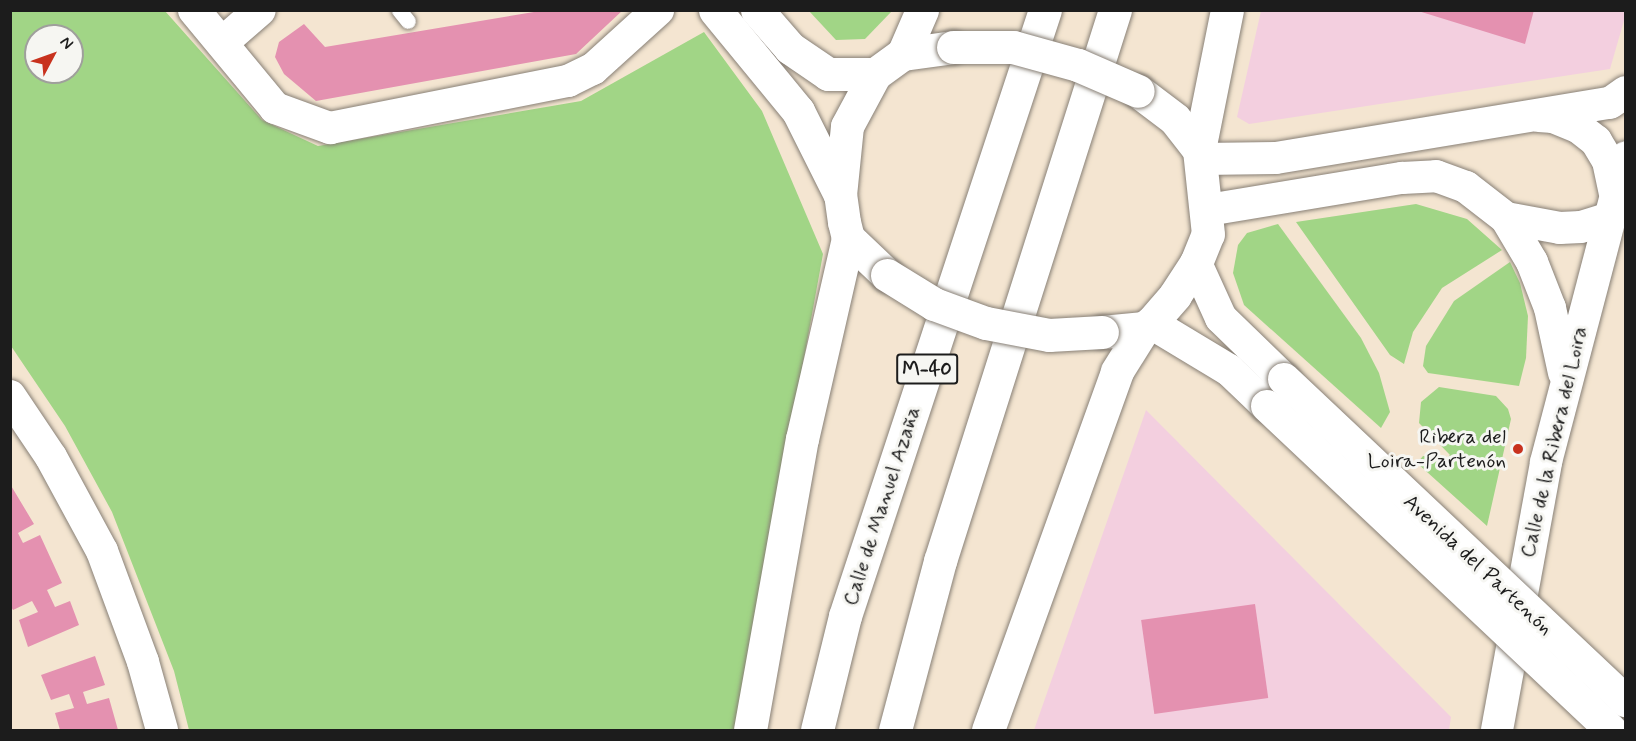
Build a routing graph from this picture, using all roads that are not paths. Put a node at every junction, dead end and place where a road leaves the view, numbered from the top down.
1 (194, 10) edge
2 (260, 10) edge
3 (658, 10) edge
4 (715, 10) edge
5 (757, 10) edge
6 (922, 10) edge
7 (1045, 10) edge
8 (1115, 10) edge
9 (1227, 10) edge
10 (222, 43) junction
11 (903, 54) junction
12 (875, 74) junction
13 (1626, 92) edge
14 (1525, 116) junction
15 (1201, 155) junction
16 (1626, 157) edge
17 (840, 195) junction
18 (1611, 207) junction
19 (1208, 210) junction
20 (1506, 218) junction
21 (848, 238) junction
22 (1196, 263) junction
23 (1148, 326) junction
24 (1565, 380) junction
25 (10, 396) edge
26 (1626, 701) edge
27 (162, 730) edge
28 (750, 730) edge
29 (817, 730) edge
30 (896, 730) edge
31 (988, 730) edge
32 (1497, 730) edge
33 (1611, 730) edge

1 - 10 street
2 - 10 street
3 - 10 street
4 - 17 main road
5 - 12 main road
6 - 11 main road
7 - 29 main road, Calle de Manuel Azaña / M-40
8 - 30 main road
9 - 15 main road
11 - 12 main road
11 - 15 main road, bridge
12 - 17 main road
13 - 14 street
14 - 15 street
14 - 18 street
15 - 19 main road
16 - 18 street, Calle de la Ribera del Loira
17 - 21 main road
18 - 20 street
18 - 24 street, Calle de la Ribera del Loira
19 - 20 street
19 - 22 main road
20 - 24 street
21 - 23 main road, bridge
21 - 28 main road
22 - 23 main road
22 - 26 street, Avenida del Partenón, bridge
23 - 31 main road
23 - 33 street, Avenida del Partenón, bridge
24 - 32 street, Calle de la Ribera del Loira
25 - 27 street

